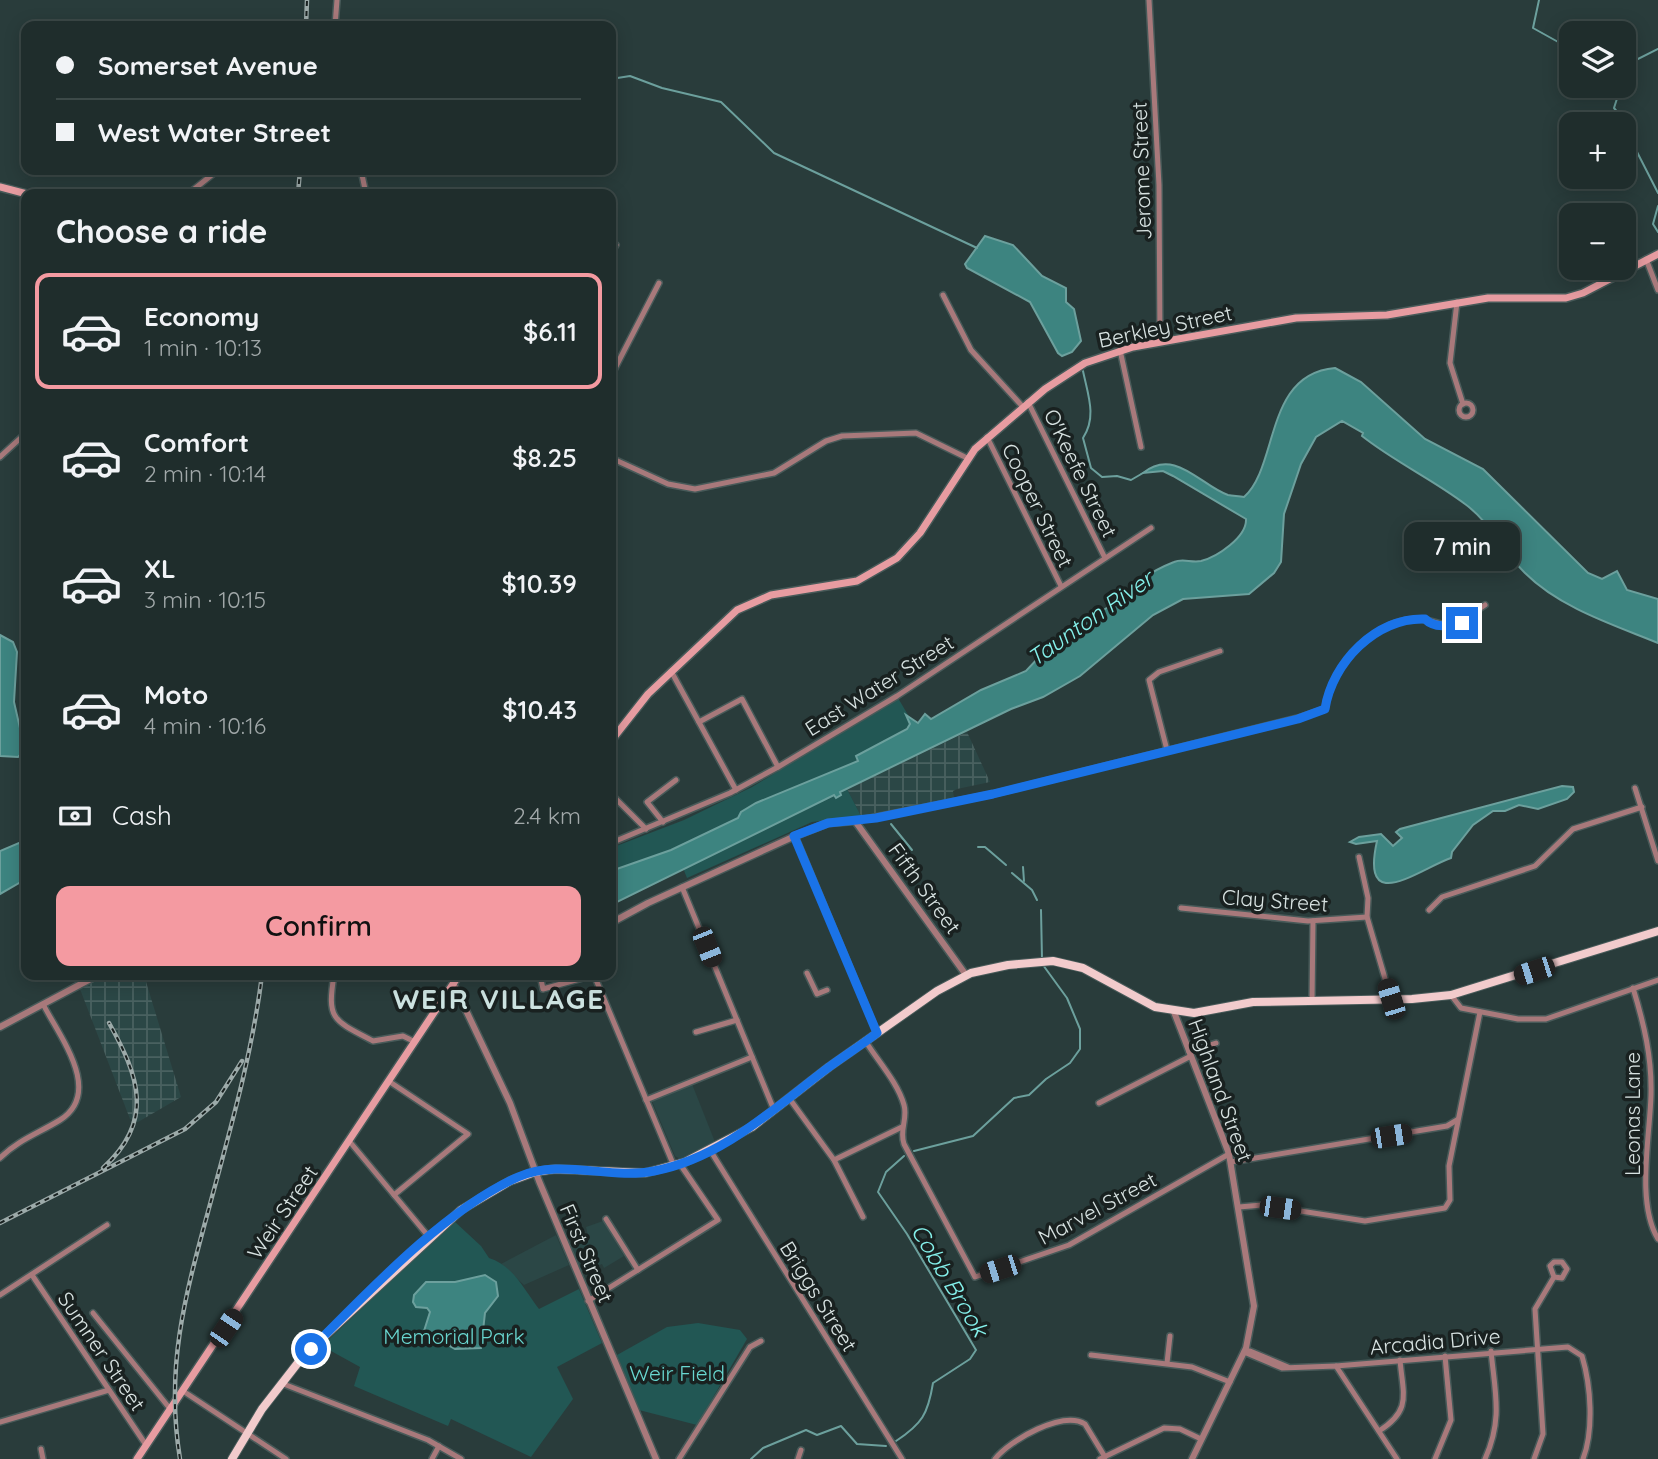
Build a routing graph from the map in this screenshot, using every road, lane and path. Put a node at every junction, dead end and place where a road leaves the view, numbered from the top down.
1 (337, 0) edge
2 (1149, 0) edge
3 (335, 21) edge
4 (212, 175) edge
5 (0, 187) edge
6 (194, 189) edge
7 (21, 192) edge
8 (1658, 254) edge
9 (1646, 259) junction
10 (659, 283) dead end
11 (1658, 290) edge
12 (943, 295) dead end
13 (1457, 302) junction
14 (1160, 342) junction
15 (1120, 350) junction
16 (616, 366) edge
17 (1462, 404) dead end
18 (1026, 405) junction
19 (988, 437) junction
20 (21, 438) edge
21 (1140, 447) dead end
22 (0, 457) edge
23 (967, 458) junction
24 (616, 460) edge
25 (1151, 528) dead end
26 (1105, 558) junction
27 (1061, 586) junction
28 (1485, 605) dead end
29 (1220, 651) dead end
30 (671, 671) junction
31 (699, 722) junction
32 (616, 730) edge
33 (1167, 750) junction
34 (778, 767) junction
35 (676, 780) dead end
36 (1636, 788) dead end
37 (736, 790) junction
38 (616, 799) edge
39 (1642, 807) junction
40 (855, 821) junction
41 (663, 822) junction
42 (646, 829) junction
43 (794, 836) junction
44 (616, 842) edge
45 (1359, 857) dead end
46 (1658, 861) edge
47 (682, 887) junction
48 (1181, 908) dead end
49 (1429, 910) dead end
50 (1367, 917) junction
51 (616, 920) edge
52 (1313, 921) junction
53 (1658, 932) edge
54 (807, 973) dead end
55 (966, 975) junction
56 (89, 980) edge
57 (333, 980) edge
58 (455, 980) edge
59 (542, 980) edge
60 (576, 980) edge
61 (596, 980) edge
62 (1658, 980) edge
63 (453, 983) junction
64 (1633, 988) junction
65 (827, 990) dead end
66 (1451, 995) junction
67 (1391, 999) junction
68 (1312, 1001) junction
69 (43, 1004) junction
70 (1174, 1012) junction
71 (1480, 1012) junction
72 (737, 1020) junction
73 (0, 1027) edge
74 (696, 1032) dead end
75 (877, 1033) junction
76 (415, 1042) junction
77 (866, 1042) junction
78 (1216, 1043) dead end
79 (1190, 1054) junction
80 (752, 1057) junction
81 (390, 1082) junction
82 (789, 1098) junction
83 (646, 1100) junction
84 (1099, 1103) dead end
85 (1650, 1105) junction
86 (1658, 1108) edge
87 (774, 1110) junction
88 (1459, 1117) junction
89 (902, 1127) junction
90 (350, 1142) junction
91 (710, 1150) junction
92 (1229, 1154) junction
93 (0, 1157) edge
94 (834, 1160) junction
95 (1231, 1162) junction
96 (677, 1165) junction
97 (535, 1172) junction
98 (394, 1195) junction
99 (1238, 1207) junction
100 (863, 1217) dead end
101 (606, 1219) dead end
102 (107, 1225) dead end
103 (429, 1237) junction
104 (1658, 1239) edge
105 (638, 1270) junction
106 (32, 1275) junction
107 (1553, 1277) dead end
108 (0, 1295) edge
109 (588, 1301) junction
110 (93, 1312) dead end
111 (1170, 1336) dead end
112 (761, 1340) dead end
113 (1537, 1347) junction
114 (1491, 1351) junction
115 (1244, 1352) junction
116 (1091, 1355) dead end
117 (1445, 1356) junction
118 (1400, 1360) junction
119 (1167, 1363) junction
120 (1336, 1366) junction
121 (1230, 1382) junction
122 (281, 1384) junction
123 (109, 1390) junction
124 (183, 1391) junction
125 (171, 1410) junction
126 (0, 1422) edge
127 (1379, 1431) junction
128 (246, 1434) junction
129 (1201, 1439) junction
130 (146, 1445) junction
131 (439, 1446) junction
132 (41, 1449) dead end
133 (801, 1450) dead end
134 (1102, 1458) edge
135 (43, 1459) edge
136 (137, 1459) edge
137 (232, 1459) edge
138 (286, 1459) edge
139 (432, 1459) edge
140 (461, 1459) edge
141 (656, 1459) edge
142 (679, 1459) edge
143 (798, 1459) edge
144 (902, 1459) edge
145 (995, 1459) edge
146 (1192, 1459) edge
147 (1397, 1459) edge
148 (1435, 1459) edge
149 (1485, 1459) edge
150 (1534, 1459) edge
151 (1583, 1459) edge

1 - 3 street
2 - 14 street, Jerome Street
4 - 6 street
5 - 7 main road
8 - 9 main road, Berkley Street
9 - 11 street
9 - 13 main road, Berkley Street
10 - 16 street
12 - 18 street, O'Keefe Street
13 - 14 main road, Berkley Street
13 - 17 street
14 - 15 main road, Berkley Street
15 - 18 main road, Berkley Street
15 - 21 street
18 - 19 main road, Berkley Street
18 - 26 street, O'Keefe Street
19 - 23 main road, Berkley Street
19 - 27 street, Cooper Street
20 - 22 street
23 - 24 street
23 - 30 main road, Berkley Street
25 - 26 street, East Water Street
26 - 27 street, East Water Street
27 - 34 street, East Water Street
28 - 33 street
29 - 33 street
30 - 31 street
30 - 32 main road, Berkley Street
31 - 34 street
31 - 37 street
33 - 40 street
34 - 37 street, East Water Street
35 - 41 street
36 - 39 street
37 - 41 street, East Water Street
38 - 42 street
39 - 46 street
39 - 49 street
40 - 43 street
40 - 55 street, Fifth Street
41 - 42 street, East Water Street
42 - 44 street, East Water Street
43 - 47 street
43 - 75 street
45 - 50 street
47 - 51 street
47 - 72 street
48 - 52 street, Clay Street
50 - 52 street, Clay Street
50 - 67 street
52 - 68 street
53 - 66 main road
54 - 65 street
55 - 70 main road
55 - 75 main road
56 - 69 street
57 - 76 street
58 - 63 main road, Weir Street
59 - 60 street
61 - 83 street
62 - 64 street
63 - 76 main road, Weir Street
63 - 97 street, First Street
64 - 71 street
64 - 85 street, Leonas Lane
66 - 67 main road
66 - 71 street
67 - 68 main road
68 - 70 main road
69 - 73 street
69 - 93 street
70 - 79 street, Highland Street
71 - 88 street
72 - 74 street
72 - 80 street
75 - 77 main road
76 - 81 main road, Weir Street
77 - 82 main road
77 - 89 street
78 - 79 street
79 - 84 street
79 - 92 street, Highland Street
80 - 83 street
80 - 87 street
81 - 90 main road, Weir Street
81 - 98 street
82 - 87 main road
82 - 94 street
83 - 96 street
85 - 86 street
85 - 104 street, Leonas Lane
87 - 91 main road
88 - 95 street
88 - 99 street
89 - 92 street, Marvel Street
89 - 94 street
90 - 98 street
90 - 124 main road, Weir Street
91 - 96 main road
91 - 144 street, Briggs Street
92 - 95 street, Highland Street
94 - 100 street
95 - 99 street, Highland Street
96 - 97 main road
96 - 105 street
97 - 103 main road
97 - 109 street, First Street
98 - 103 street
99 - 115 street, Highland Street
101 - 105 street
102 - 106 street
103 - 122 main road
105 - 109 street
106 - 108 street
106 - 123 street, Sumner Street
107 - 113 street
109 - 141 street, First Street
110 - 125 street
111 - 119 street
112 - 142 street
113 - 114 street, Arcadia Drive
113 - 150 street
113 - 151 street, Arcadia Drive
114 - 117 street, Arcadia Drive
114 - 149 street
115 - 120 street, Arcadia Drive
115 - 121 street, Highland Street
116 - 119 street
117 - 118 street, Arcadia Drive
117 - 148 street
118 - 120 street, Arcadia Drive
118 - 127 street
119 - 121 street
120 - 127 street
121 - 129 street, Highland Street
122 - 128 main road
122 - 131 street
123 - 126 street
123 - 130 street, Sumner Street
124 - 125 main road, Weir Street
124 - 128 street
125 - 130 main road, Weir Street
127 - 147 street
128 - 137 main road
128 - 138 street
129 - 134 street
129 - 146 street, Highland Street
130 - 136 main road, Weir Street
131 - 139 street
131 - 140 street
132 - 135 street
133 - 143 street
134 - 145 street

